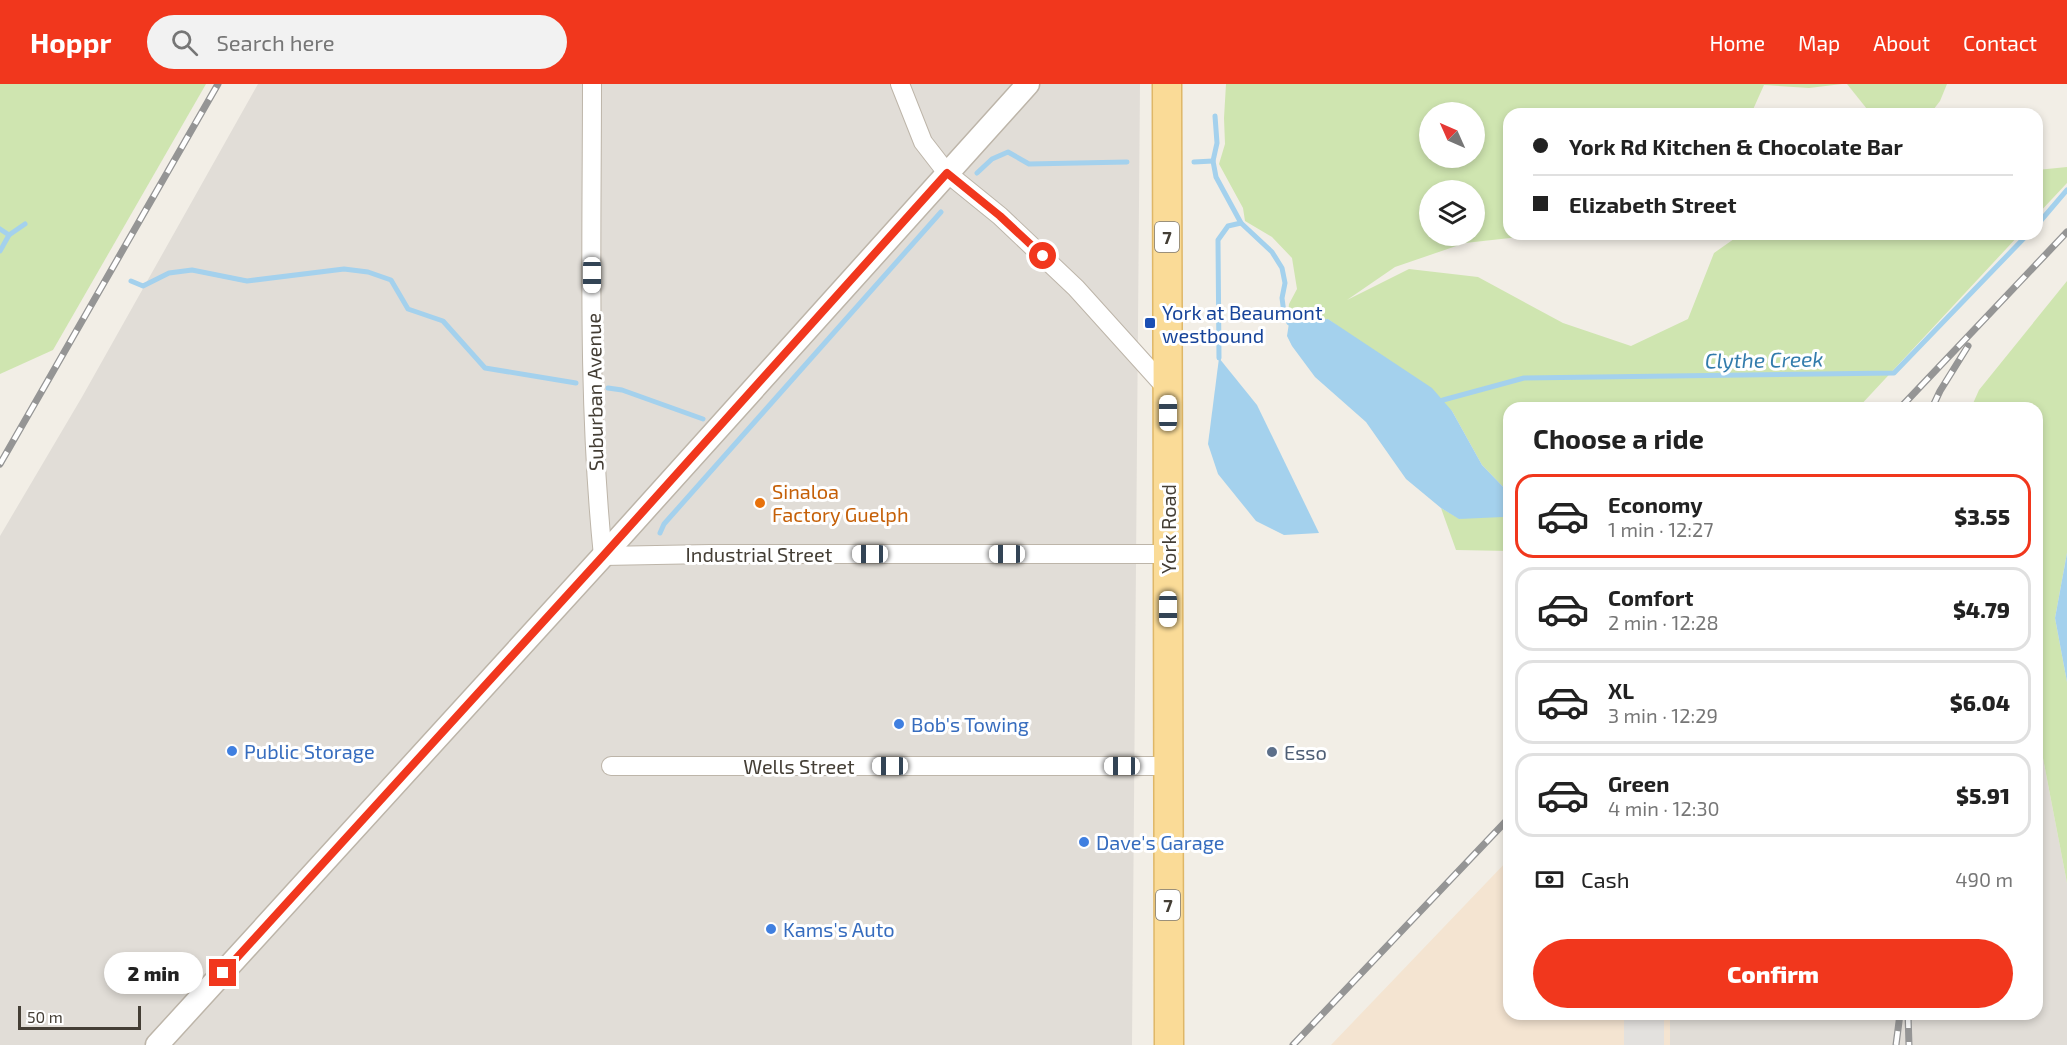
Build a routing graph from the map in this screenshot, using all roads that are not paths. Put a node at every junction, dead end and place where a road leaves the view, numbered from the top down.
1 (592, 84) edge
2 (900, 84) edge
3 (1028, 84) edge
4 (1167, 84) edge
5 (947, 173) junction
6 (1168, 390) junction
7 (1168, 554) junction
8 (603, 556) junction
9 (611, 766) dead end
10 (1167, 766) junction
11 (157, 1045) edge
12 (1169, 1045) edge

1 - 8 street, Suburban Avenue
2 - 5 street
3 - 5 street
4 - 6 main road, York Road / 7
5 - 6 street
5 - 8 street
6 - 7 main road, York Road / 7
7 - 8 street, Industrial Street
7 - 10 main road, York Road / 7
8 - 11 street
9 - 10 street, Wells Street
10 - 12 main road, York Road / 7

